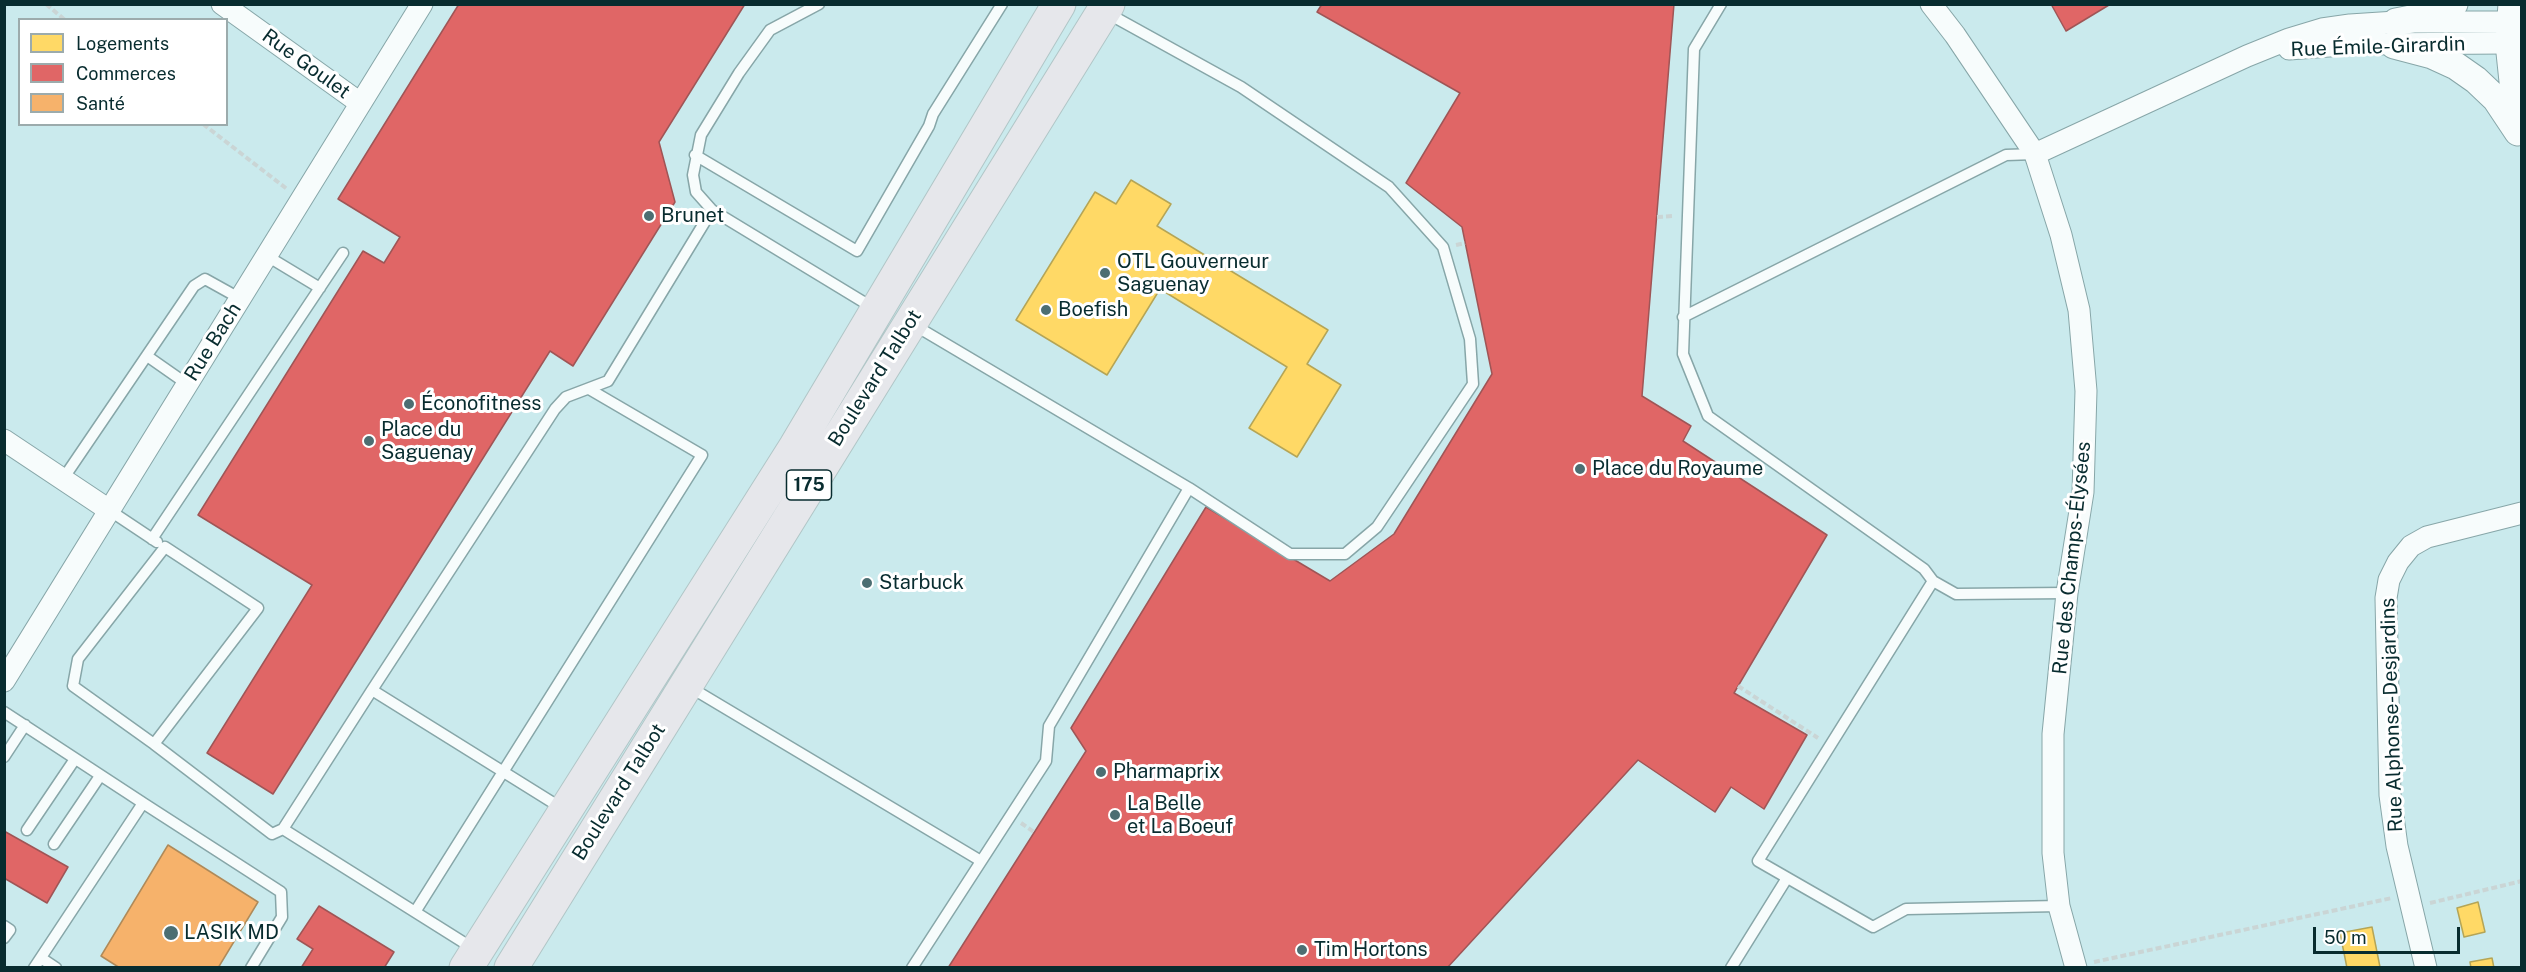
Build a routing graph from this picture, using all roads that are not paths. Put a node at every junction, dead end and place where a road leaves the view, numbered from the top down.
1 (222, 4) edge
2 (422, 4) edge
3 (819, 4) edge
4 (1002, 4) edge
5 (1059, 4) edge
6 (1721, 4) edge
7 (1931, 4) edge
8 (2454, 4) edge
9 (1106, 8) edge
10 (2510, 23) edge
11 (2395, 33) junction
12 (360, 103) junction
13 (2520, 138) edge
14 (2035, 154) junction
15 (695, 155) junction
16 (712, 210) junction
17 (343, 253) dead end
18 (267, 256) junction
19 (320, 288) junction
20 (241, 299) junction
21 (893, 316) junction
22 (1683, 317) junction
23 (147, 356) junction
24 (188, 384) junction
25 (589, 388) junction
26 (4, 440) edge
27 (63, 479) junction
28 (1189, 488) junction
29 (109, 510) junction
30 (2522, 513) edge
31 (152, 539) junction
32 (165, 547) junction
33 (1933, 582) junction
34 (2067, 593) junction
35 (4, 681) edge
36 (685, 684) junction
37 (372, 690) junction
38 (4, 712) edge
39 (25, 725) junction
40 (154, 744) junction
41 (4, 757) edge
42 (75, 759) junction
43 (503, 771) junction
44 (100, 776) junction
45 (144, 803) junction
46 (566, 811) junction
47 (283, 829) junction
48 (27, 830) dead end
49 (54, 844) dead end
50 (981, 861) junction
51 (1787, 878) junction
52 (2059, 906) junction
53 (415, 912) junction
54 (4, 926) edge
55 (4, 938) edge
56 (41, 958) junction
57 (472, 959) edge
58 (2076, 967) edge
59 (34, 968) edge
60 (56, 968) edge
61 (250, 968) edge
62 (511, 968) edge
63 (912, 968) edge
64 (1731, 968) edge
65 (2426, 968) edge

1 - 12 street, Rue Goulet
2 - 12 street, Rue Bach
3 - 15 lane
4 - 15 lane
5 - 21 main road, Boulevard Talbot / 175
6 - 22 lane
7 - 14 street, Rue des Champs-Élysées
8 - 11 street
9 - 21 main road, Boulevard Talbot / 175
9 - 28 lane
10 - 11 street, Rue Émile-Girardin
10 - 13 street
11 - 13 street
11 - 14 street, Rue Émile-Girardin
12 - 18 street, Rue Bach
14 - 22 lane
14 - 34 street, Rue des Champs-Élysées
15 - 16 lane
16 - 21 lane
16 - 25 lane
17 - 19 lane
18 - 19 lane
18 - 20 street, Rue Bach
19 - 31 lane
20 - 23 lane
20 - 24 street, Rue Bach
21 - 28 lane
21 - 36 main road, Boulevard Talbot / 175
21 - 46 main road, Boulevard Talbot / 175
22 - 33 lane
23 - 24 lane
23 - 27 lane
24 - 29 street, Rue Bach
25 - 37 lane
25 - 43 lane
26 - 27 street
27 - 29 street
28 - 50 lane
29 - 31 lane
29 - 35 street, Rue Bach
30 - 65 street, Rue Alphonse-Desjardins
31 - 32 lane
32 - 40 lane
32 - 40 lane
33 - 34 lane
33 - 51 lane
34 - 52 street, Rue des Champs-Élysées
36 - 50 lane
36 - 62 main road, Boulevard Talbot / 175
37 - 43 lane
37 - 47 lane
38 - 39 lane
39 - 41 lane
39 - 42 lane
40 - 47 lane
42 - 44 lane
42 - 48 lane
43 - 46 lane
43 - 53 lane
44 - 45 lane
44 - 49 lane
45 - 56 lane
45 - 61 lane
46 - 57 main road, Boulevard Talbot / 175
47 - 53 lane
50 - 63 lane
51 - 52 lane
51 - 64 lane
52 - 58 street, Rue des Champs-Élysées
53 - 57 lane
54 - 55 lane
56 - 59 lane
56 - 60 lane

